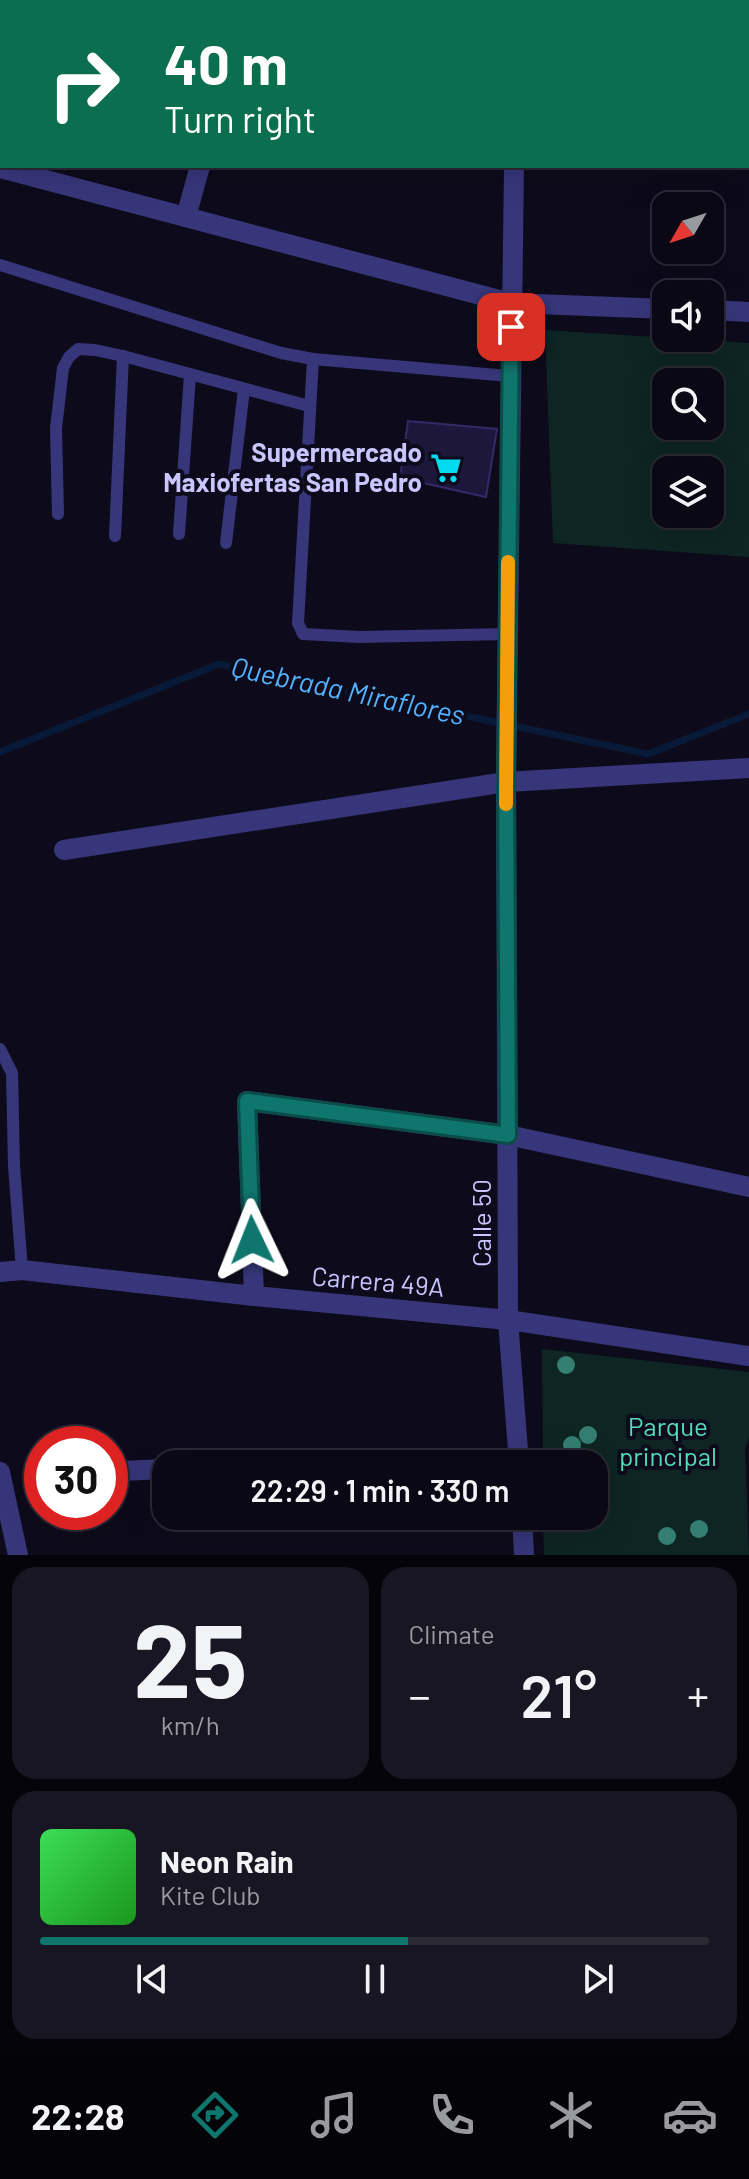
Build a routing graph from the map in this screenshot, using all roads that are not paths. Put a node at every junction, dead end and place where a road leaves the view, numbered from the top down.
1 (0, 168) edge
2 (199, 168) edge
3 (514, 168) edge
4 (56, 174) edge
5 (186, 217) junction
6 (0, 265) edge
7 (511, 303) junction
8 (652, 308) edge
9 (724, 311) edge
10 (749, 312) edge
11 (123, 356) junction
12 (313, 359) junction
13 (190, 375) junction
14 (510, 376) junction
15 (244, 389) junction
16 (309, 406) junction
17 (58, 514) dead end
18 (179, 534) dead end
19 (115, 536) dead end
20 (226, 543) dead end
21 (507, 634) junction
22 (749, 768) edge
23 (506, 782) junction
24 (64, 850) dead end
25 (0, 1049) edge
26 (508, 1135) junction
27 (749, 1187) edge
28 (22, 1270) junction
29 (0, 1272) edge
30 (254, 1296) junction
31 (508, 1320) junction
32 (749, 1356) edge
33 (518, 1450) edge
34 (152, 1470) edge
35 (128, 1471) edge
36 (0, 1472) edge
37 (523, 1530) edge
38 (18, 1555) edge
39 (524, 1555) edge

1 - 4 street
2 - 5 street
3 - 7 street, Calle 50
4 - 5 street
5 - 7 street
6 - 12 lane
7 - 8 street
7 - 14 street, Calle 50
9 - 10 street
11 - 13 lane
11 - 17 lane
11 - 19 lane
12 - 14 lane
12 - 16 lane
13 - 15 lane
13 - 18 lane
14 - 21 street, Calle 50
15 - 16 lane
15 - 20 lane
16 - 21 lane
21 - 23 street, Calle 50
22 - 23 street
23 - 24 street
23 - 26 street, Calle 50
25 - 28 lane
26 - 27 street
26 - 30 street
26 - 31 street, Calle 50
28 - 29 street, Carrera 49A
28 - 30 street, Carrera 49A
30 - 31 street, Carrera 49A
31 - 32 street, Carrera 49A
31 - 33 street, Calle 50
34 - 35 street
36 - 38 street
37 - 39 street

